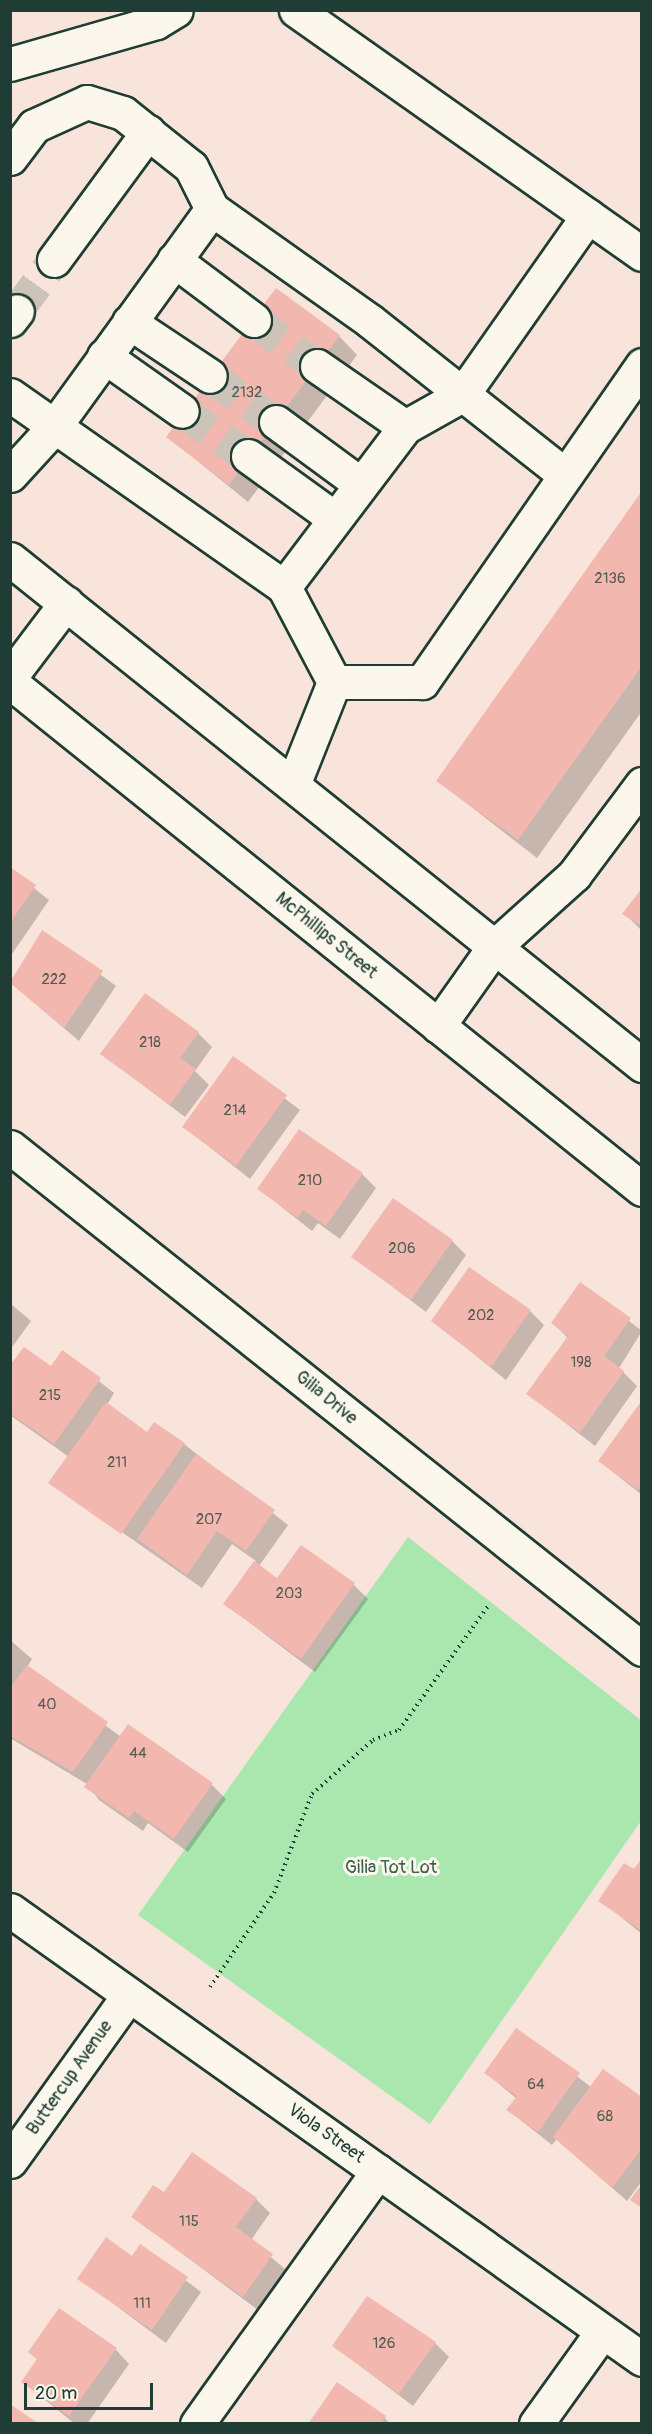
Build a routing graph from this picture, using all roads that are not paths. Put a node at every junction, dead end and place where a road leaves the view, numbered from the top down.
1 (176, 10) edge
2 (296, 10) edge
3 (10, 64) edge
4 (148, 132) junction
5 (10, 158) edge
6 (212, 208) junction
7 (588, 216) junction
8 (642, 254) edge
9 (54, 260) tunnel mouth
10 (174, 260) junction
11 (254, 320) tunnel mouth
12 (129, 322) junction
13 (104, 356) junction
14 (642, 365) edge
15 (317, 366) tunnel mouth
16 (210, 376) tunnel mouth
17 (10, 395) edge
18 (462, 395) junction
19 (182, 411) tunnel mouth
20 (276, 422) tunnel mouth
21 (54, 427) junction
22 (405, 427) junction
23 (248, 456) tunnel mouth
24 (564, 474) junction
25 (10, 475) edge
26 (359, 483) junction
27 (334, 518) junction
28 (10, 559) edge
29 (284, 587) junction
30 (66, 603) junction
31 (10, 677) edge
32 (10, 682) edge
33 (334, 682) junction
34 (642, 784) edge
35 (292, 785) junction
36 (494, 947) junction
37 (438, 1026) junction
38 (642, 1065) edge
39 (10, 1147) edge
40 (642, 1189) edge
41 (642, 1649) edge
42 (10, 1910) edge
43 (129, 1995) junction
44 (10, 2161) edge
45 (378, 2171) junction
46 (602, 2331) junction
47 (642, 2359) edge
48 (197, 2424) edge
49 (536, 2424) edge

1 - 3 street
2 - 7 street
4 - 5 street
4 - 6 street
4 - 9 street
6 - 10 street
6 - 18 street
7 - 8 street
7 - 18 street
10 - 11 street
10 - 12 street
12 - 13 street
12 - 16 street
13 - 19 street
13 - 21 street
14 - 24 street
15 - 22 street
17 - 21 street
18 - 22 street
18 - 24 street
20 - 26 street
21 - 25 street
21 - 29 street
22 - 26 street
23 - 27 street
24 - 33 street
26 - 27 street
27 - 29 street
28 - 30 street
29 - 33 street
30 - 31 street
30 - 35 street
32 - 37 street, McPhillips Street
33 - 35 street
34 - 36 street
35 - 36 street
36 - 37 street
36 - 38 street
37 - 40 street, McPhillips Street
39 - 41 street, Gilia Drive
42 - 43 street, Viola Street
43 - 44 street, Buttercup Avenue
43 - 45 street, Viola Street
45 - 46 street, Viola Street
45 - 48 street
46 - 47 street, Viola Street
46 - 49 street

